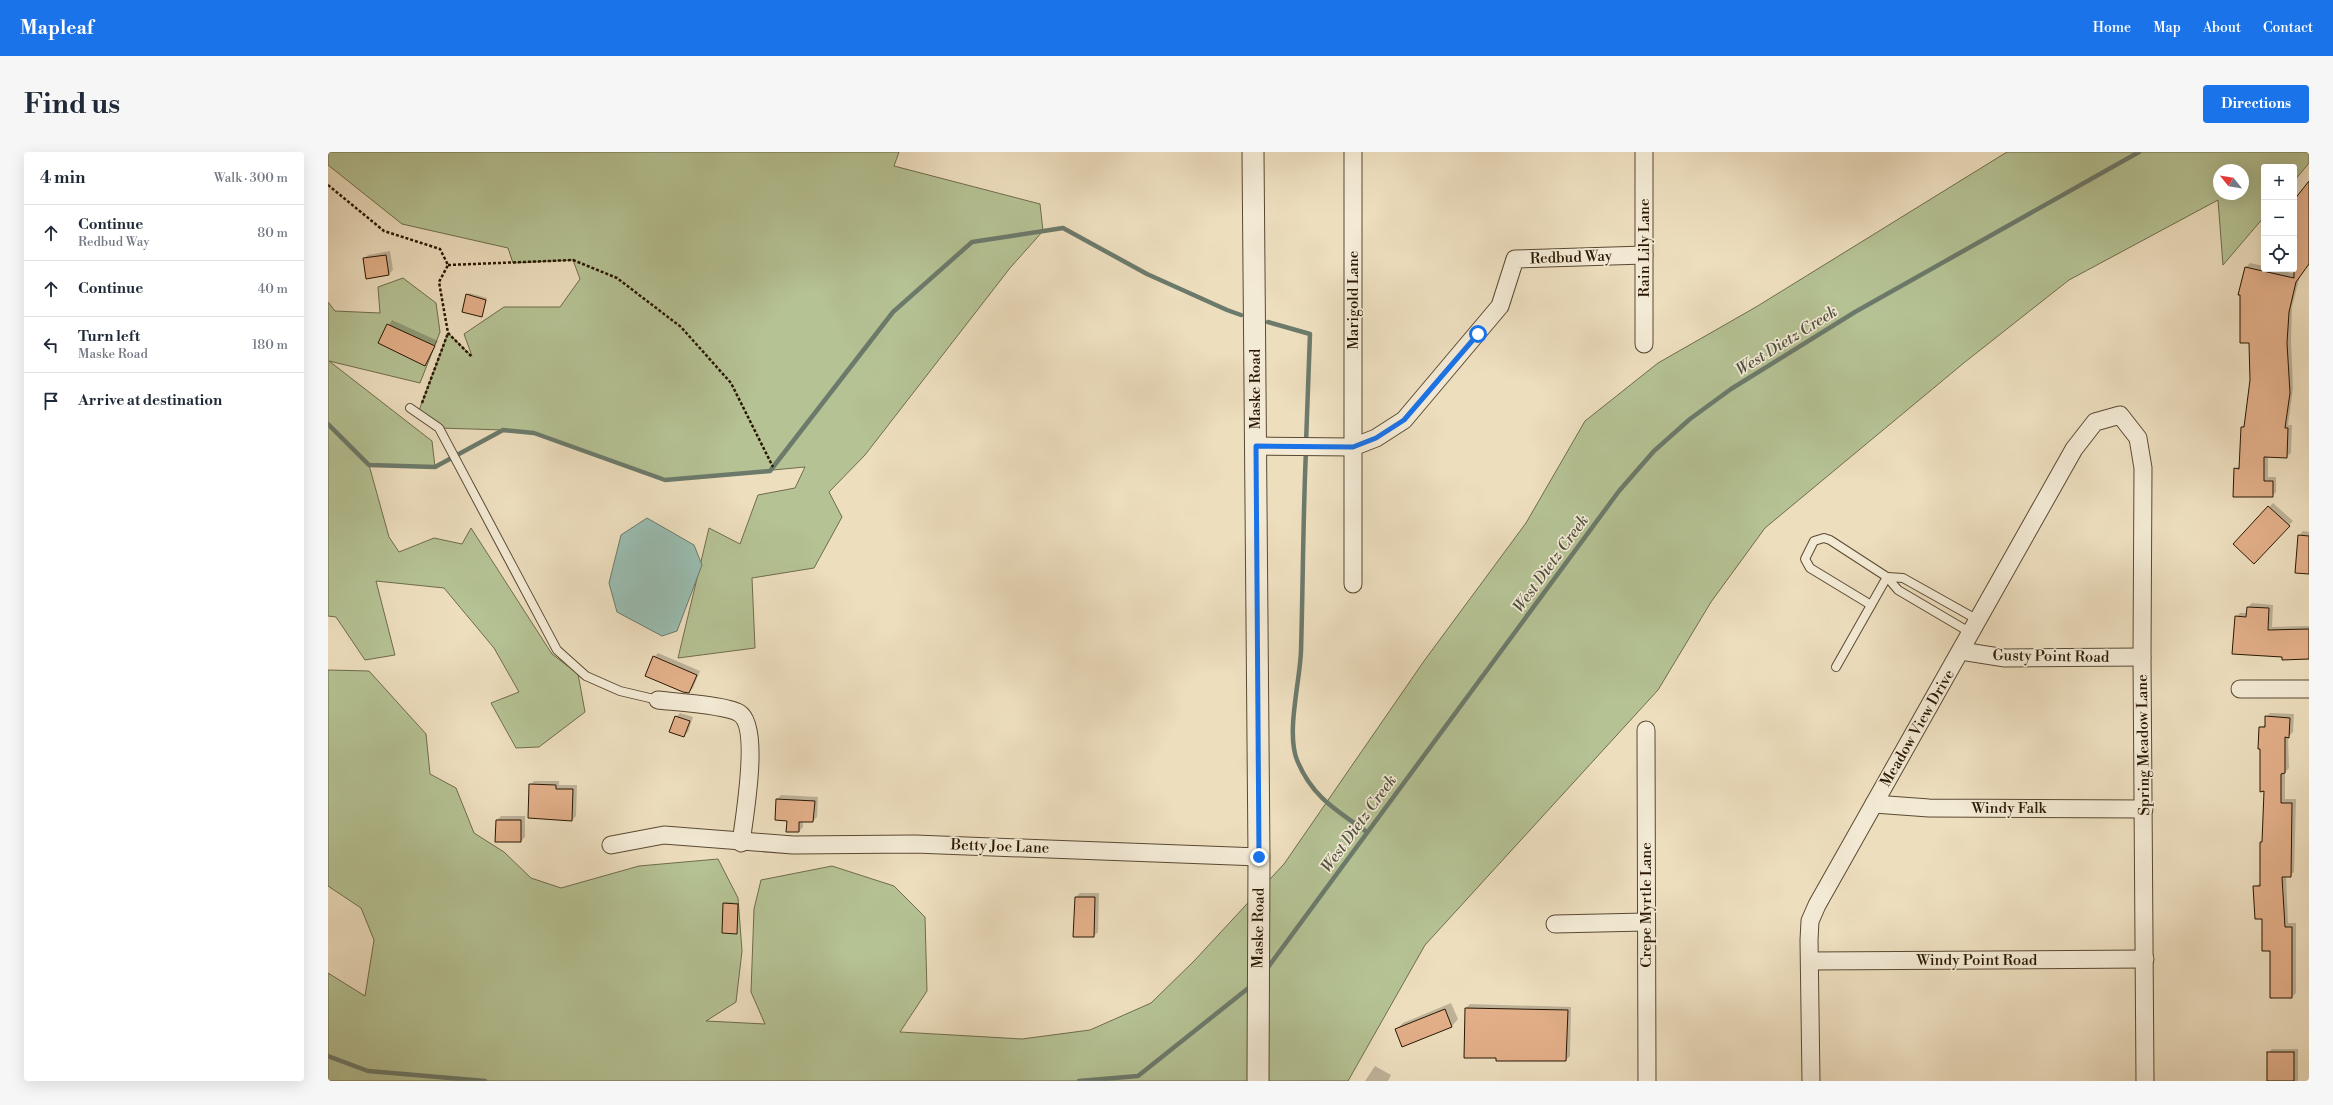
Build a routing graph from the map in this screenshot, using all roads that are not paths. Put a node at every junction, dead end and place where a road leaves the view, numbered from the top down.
1 (1253, 152) edge
2 (1353, 152) edge
3 (1644, 152) edge
4 (1644, 255) junction
5 (1644, 344) dead end
6 (410, 408) dead end
7 (2120, 415) joint
8 (1256, 446) junction
9 (1353, 447) junction
10 (1887, 577) junction
11 (1353, 584) dead end
12 (1871, 606) junction
13 (1974, 626) junction
14 (1961, 651) junction
15 (2142, 657) junction
16 (1836, 667) dead end
17 (2240, 689) dead end
18 (2309, 689) edge
19 (658, 700) joint
20 (1646, 730) dead end
21 (1874, 804) junction
22 (2144, 809) junction
23 (741, 843) junction
24 (611, 844) dead end
25 (1259, 857) junction
26 (1646, 922) junction
27 (1555, 924) dead end
28 (2145, 959) junction
29 (1810, 961) junction
30 (1258, 1081) edge
31 (1647, 1081) edge
32 (1811, 1081) edge
33 (2145, 1081) edge

1 - 8 street, Maske Road
2 - 9 street, Marigold Lane
3 - 4 street, Rain Lily Lane
4 - 5 street, Rain Lily Lane
4 - 9 street, Redbud Way
6 - 19 lane
7 - 13 street, Meadow View Drive
7 - 15 street, Spring Meadow Lane
8 - 9 street
8 - 25 street, Maske Road
9 - 11 street, Marigold Lane
10 - 12 lane
10 - 12 lane
10 - 13 lane
10 - 13 lane
12 - 16 lane
13 - 14 street, Meadow View Drive
14 - 15 street, Gusty Point Road
14 - 21 street, Meadow View Drive
15 - 22 street, Spring Meadow Lane
17 - 18 street
19 - 23 street
20 - 26 street, Crepe Myrtle Lane
21 - 22 street, Windy Falk
21 - 29 street, Meadow View Drive
22 - 28 street, Spring Meadow Lane
23 - 24 street, Betty Joe Lane
23 - 25 street, Betty Joe Lane
25 - 30 street, Maske Road
26 - 27 street
26 - 31 street, Crepe Myrtle Lane
28 - 29 street, Windy Point Road
28 - 33 street, Spring Meadow Lane
29 - 32 street, Meadow View Drive

